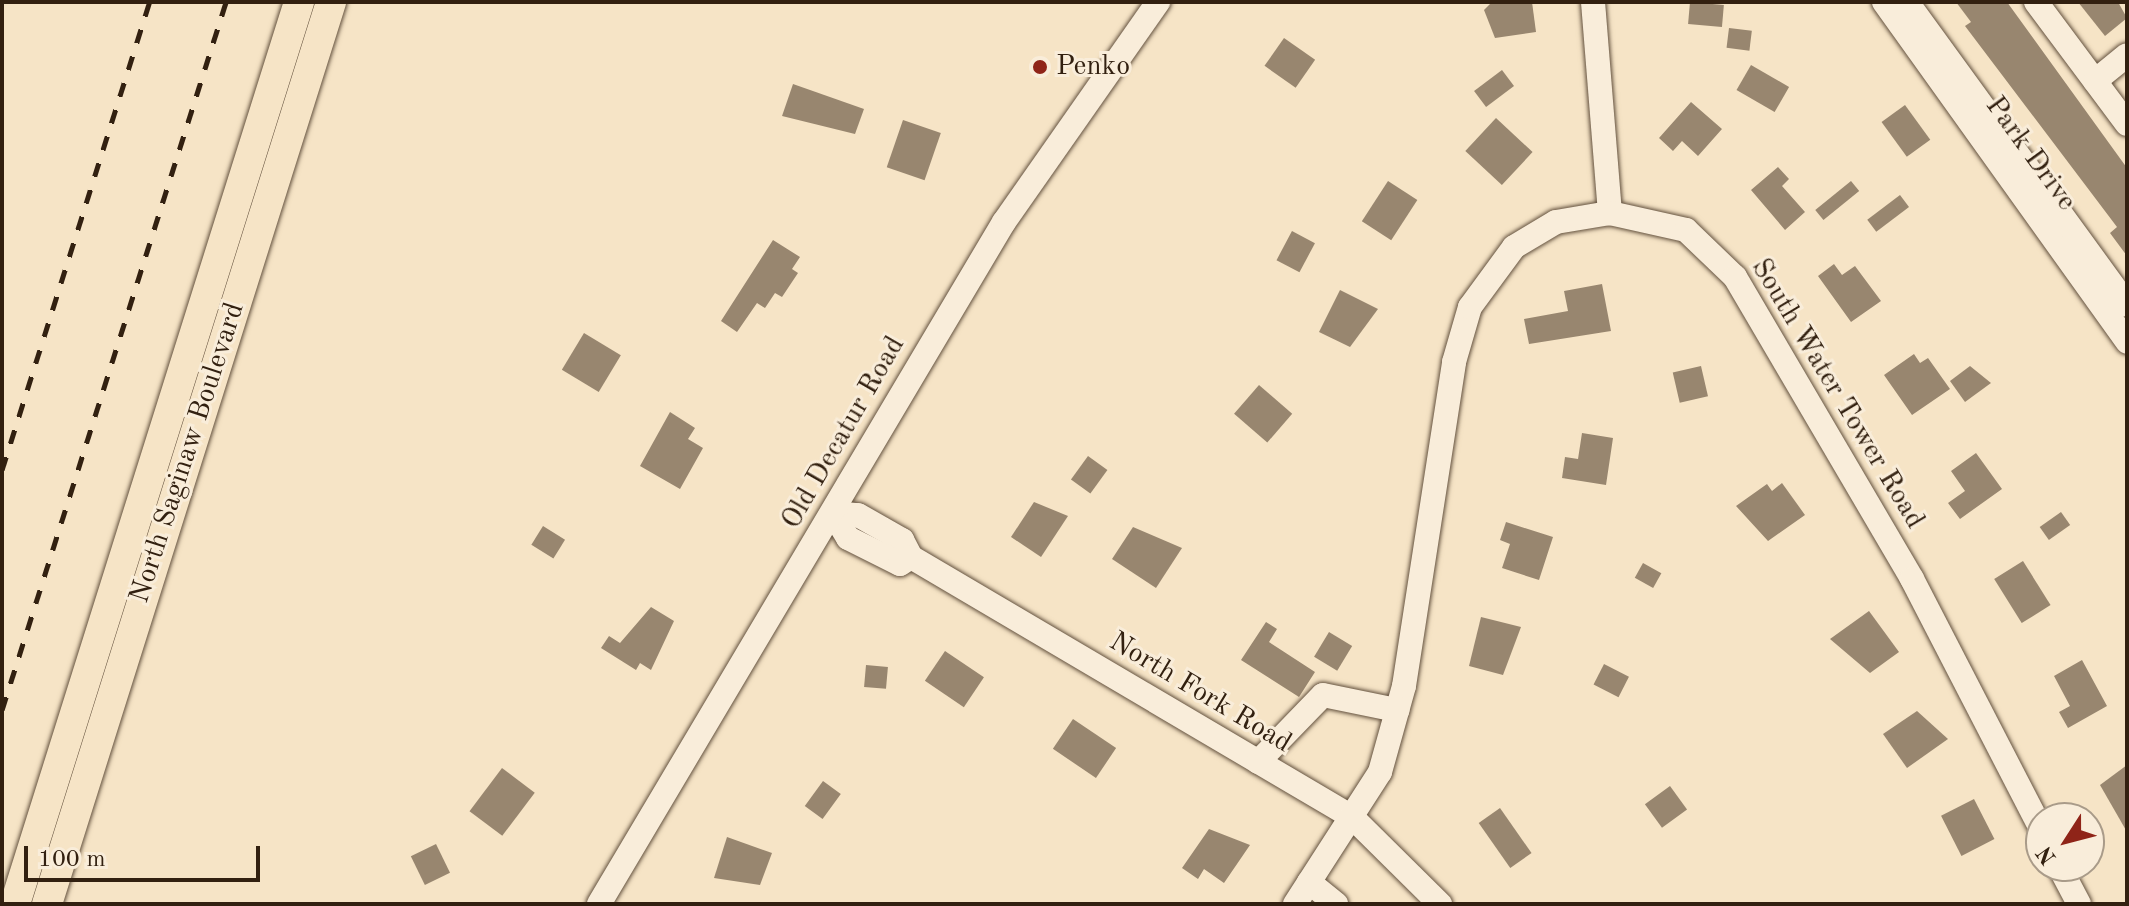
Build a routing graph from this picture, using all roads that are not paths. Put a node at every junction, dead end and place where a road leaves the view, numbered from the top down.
1 (299, 2) edge
2 (331, 2) edge
3 (1158, 2) edge
4 (1593, 2) edge
5 (1891, 2) edge
6 (2036, 2) edge
7 (2127, 55) edge
8 (2095, 81) junction
9 (2127, 124) edge
10 (1610, 213) junction
11 (2127, 305) edge
12 (2127, 342) edge
13 (833, 513) junction
14 (1397, 710) junction
15 (1258, 762) junction
16 (2027, 802) edge
17 (1352, 817) junction
18 (1309, 882) junction
19 (2067, 882) edge
20 (15, 904) edge
21 (47, 904) edge
22 (599, 904) edge
23 (1295, 904) edge
24 (1336, 904) edge
25 (1440, 904) edge
26 (2079, 904) edge

1 - 20 main road, North Saginaw Boulevard
2 - 21 main road, North Saginaw Boulevard
3 - 13 street, Old Decatur Road
4 - 10 street
5 - 11 street, Park Drive
5 - 12 street, Park Drive
6 - 8 street
7 - 8 street
8 - 9 street
10 - 14 street, South Water Tower Road
10 - 16 street, South Water Tower Road
13 - 15 street, North Fork Road
13 - 22 street, Old Decatur Road
14 - 15 street
14 - 17 street, South Water Tower Road
15 - 17 street, North Fork Road
17 - 18 street, South Water Tower Road
17 - 25 street, North Fork Road
18 - 23 street, South Water Tower Road
18 - 24 street
19 - 26 street

